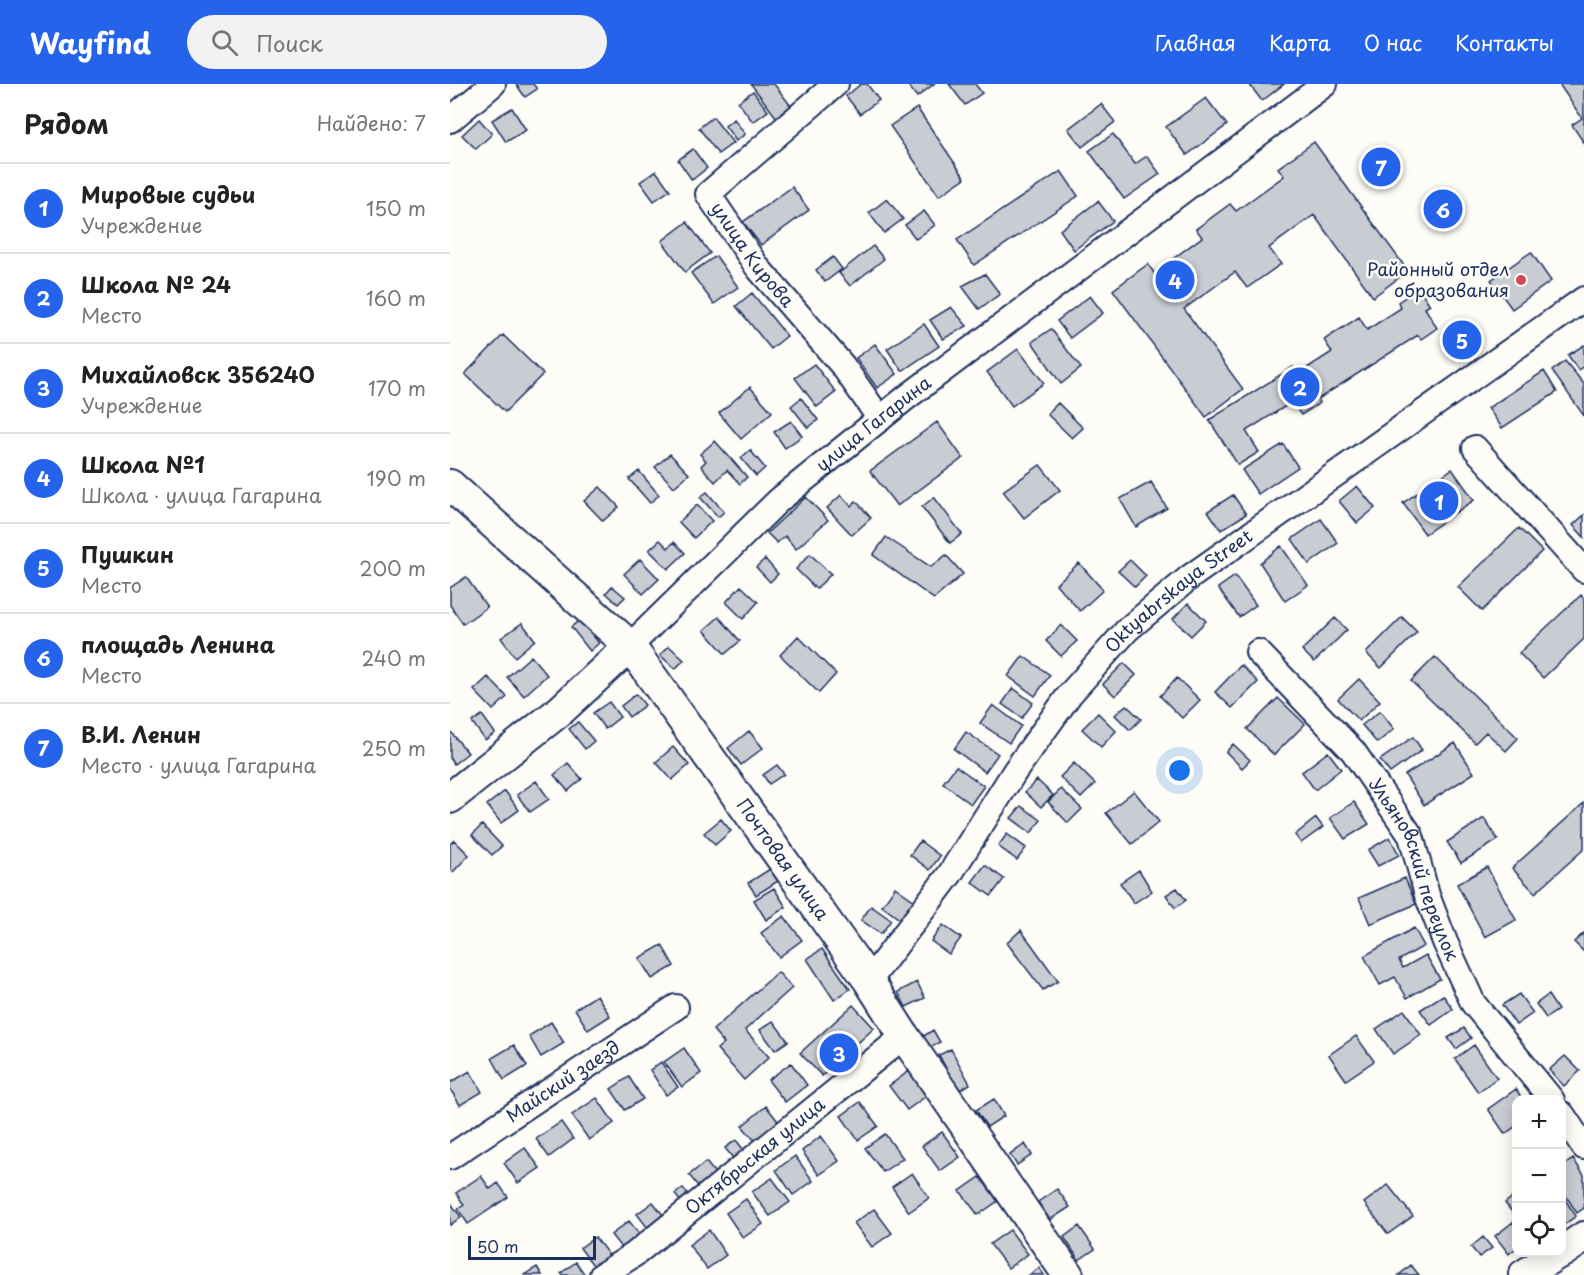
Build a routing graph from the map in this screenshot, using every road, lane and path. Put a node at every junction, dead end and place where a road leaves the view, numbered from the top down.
1 (493, 84) edge
2 (836, 84) edge
3 (1325, 84) edge
4 (450, 120) edge
5 (1584, 299) edge
6 (880, 419) junction
7 (1476, 448) dead end
8 (450, 485) edge
9 (1584, 570) edge
10 (630, 646) junction
11 (1258, 652) dead end
12 (450, 798) edge
13 (870, 981) junction
14 (676, 1007) dead end
15 (904, 1036) junction
16 (1548, 1095) edge
17 (1566, 1120) edge
18 (1584, 1147) edge
19 (450, 1157) edge
20 (1584, 1237) edge
21 (1566, 1249) edge
22 (1553, 1257) edge
23 (602, 1275) edge
24 (1068, 1275) edge
25 (1524, 1275) edge

1 - 4 street
2 - 6 street, улица Кирова
3 - 6 street, улица Гагарина
5 - 13 street, Oktyabrskaya Street
6 - 10 street, улица Гагарина
7 - 9 street
8 - 10 main road, Почтовая улица
10 - 12 main road, улица Гагарина
10 - 13 main road, Почтовая улица
11 - 16 street, Ульяновский переулок
13 - 15 main road, Почтовая улица
14 - 19 street, Майский заезд
15 - 23 street, Октябрьская улица
15 - 24 main road, Почтовая улица
17 - 18 street
20 - 21 main road
22 - 25 main road

